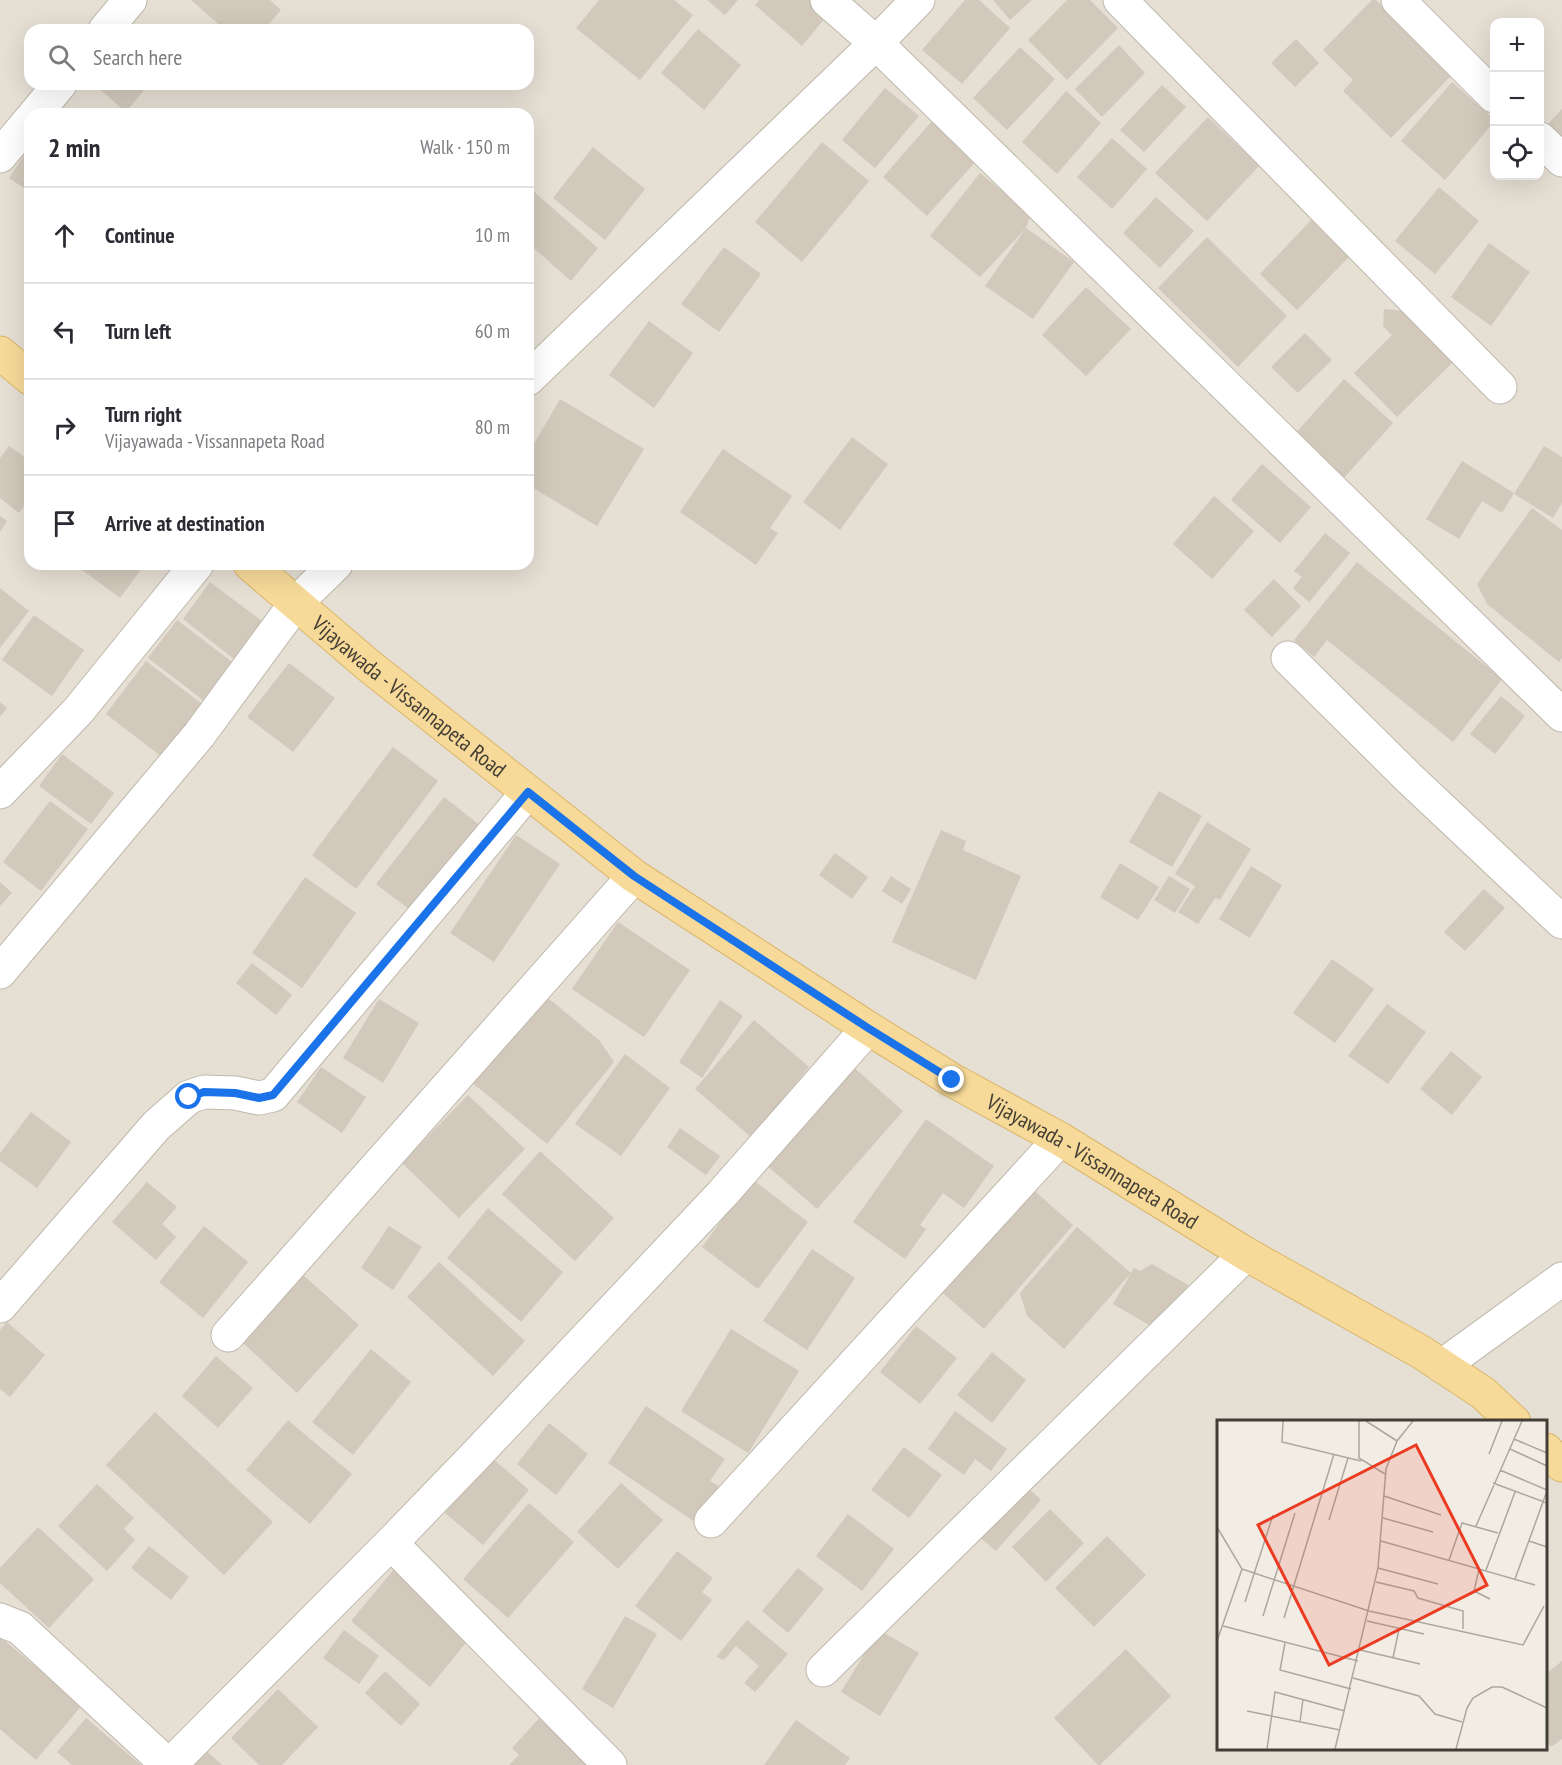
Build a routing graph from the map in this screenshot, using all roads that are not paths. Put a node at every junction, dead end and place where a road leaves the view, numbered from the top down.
1 (130, 0) edge
2 (827, 0) edge
3 (918, 0) edge
4 (1120, 0) edge
5 (1398, 0) edge
6 (110, 24) edge
7 (876, 43) junction
8 (55, 90) edge
9 (1490, 92) edge
10 (40, 108) edge
11 (24, 127) edge
12 (1544, 144) edge
13 (0, 156) edge
14 (1562, 160) edge
15 (0, 353) edge
16 (24, 373) edge
17 (534, 373) edge
18 (1500, 387) dead end
19 (192, 570) edge
20 (257, 570) edge
21 (330, 570) edge
22 (296, 603) junction
23 (1288, 658) dead end
24 (1562, 715) edge
25 (1, 788) edge
26 (528, 792) junction
27 (634, 876) junction
28 (1562, 922) edge
29 (0, 972) edge
30 (868, 1028) junction
31 (1060, 1139) junction
32 (1246, 1254) junction
33 (1562, 1279) edge
34 (0, 1306) edge
35 (228, 1335) dead end
36 (1442, 1366) junction
37 (1512, 1420) edge
38 (1547, 1452) edge
39 (1562, 1465) edge
40 (711, 1521) dead end
41 (391, 1543) junction
42 (0, 1620) edge
43 (823, 1670) dead end
44 (169, 1765) edge
45 (610, 1765) edge

1 - 6 street
2 - 7 street
3 - 7 street
4 - 18 street
5 - 9 street
7 - 17 street
7 - 24 street
8 - 10 street
11 - 13 street
12 - 14 street
15 - 16 main road
19 - 25 street
20 - 22 main road, Vijayawada - Vissannapeta Road
21 - 22 street
22 - 26 main road, Vijayawada - Vissannapeta Road
22 - 29 street
23 - 28 street
26 - 27 main road, Vijayawada - Vissannapeta Road
26 - 34 street
27 - 30 main road, Vijayawada - Vissannapeta Road
27 - 35 street
30 - 31 main road, Vijayawada - Vissannapeta Road
30 - 41 street
31 - 32 main road, Vijayawada - Vissannapeta Road
31 - 40 street
32 - 36 main road, Vijayawada - Vissannapeta Road
32 - 43 street
33 - 36 street
36 - 37 main road, Vijayawada - Vissannapeta Road
38 - 39 main road
41 - 44 street
41 - 45 street
42 - 44 street

